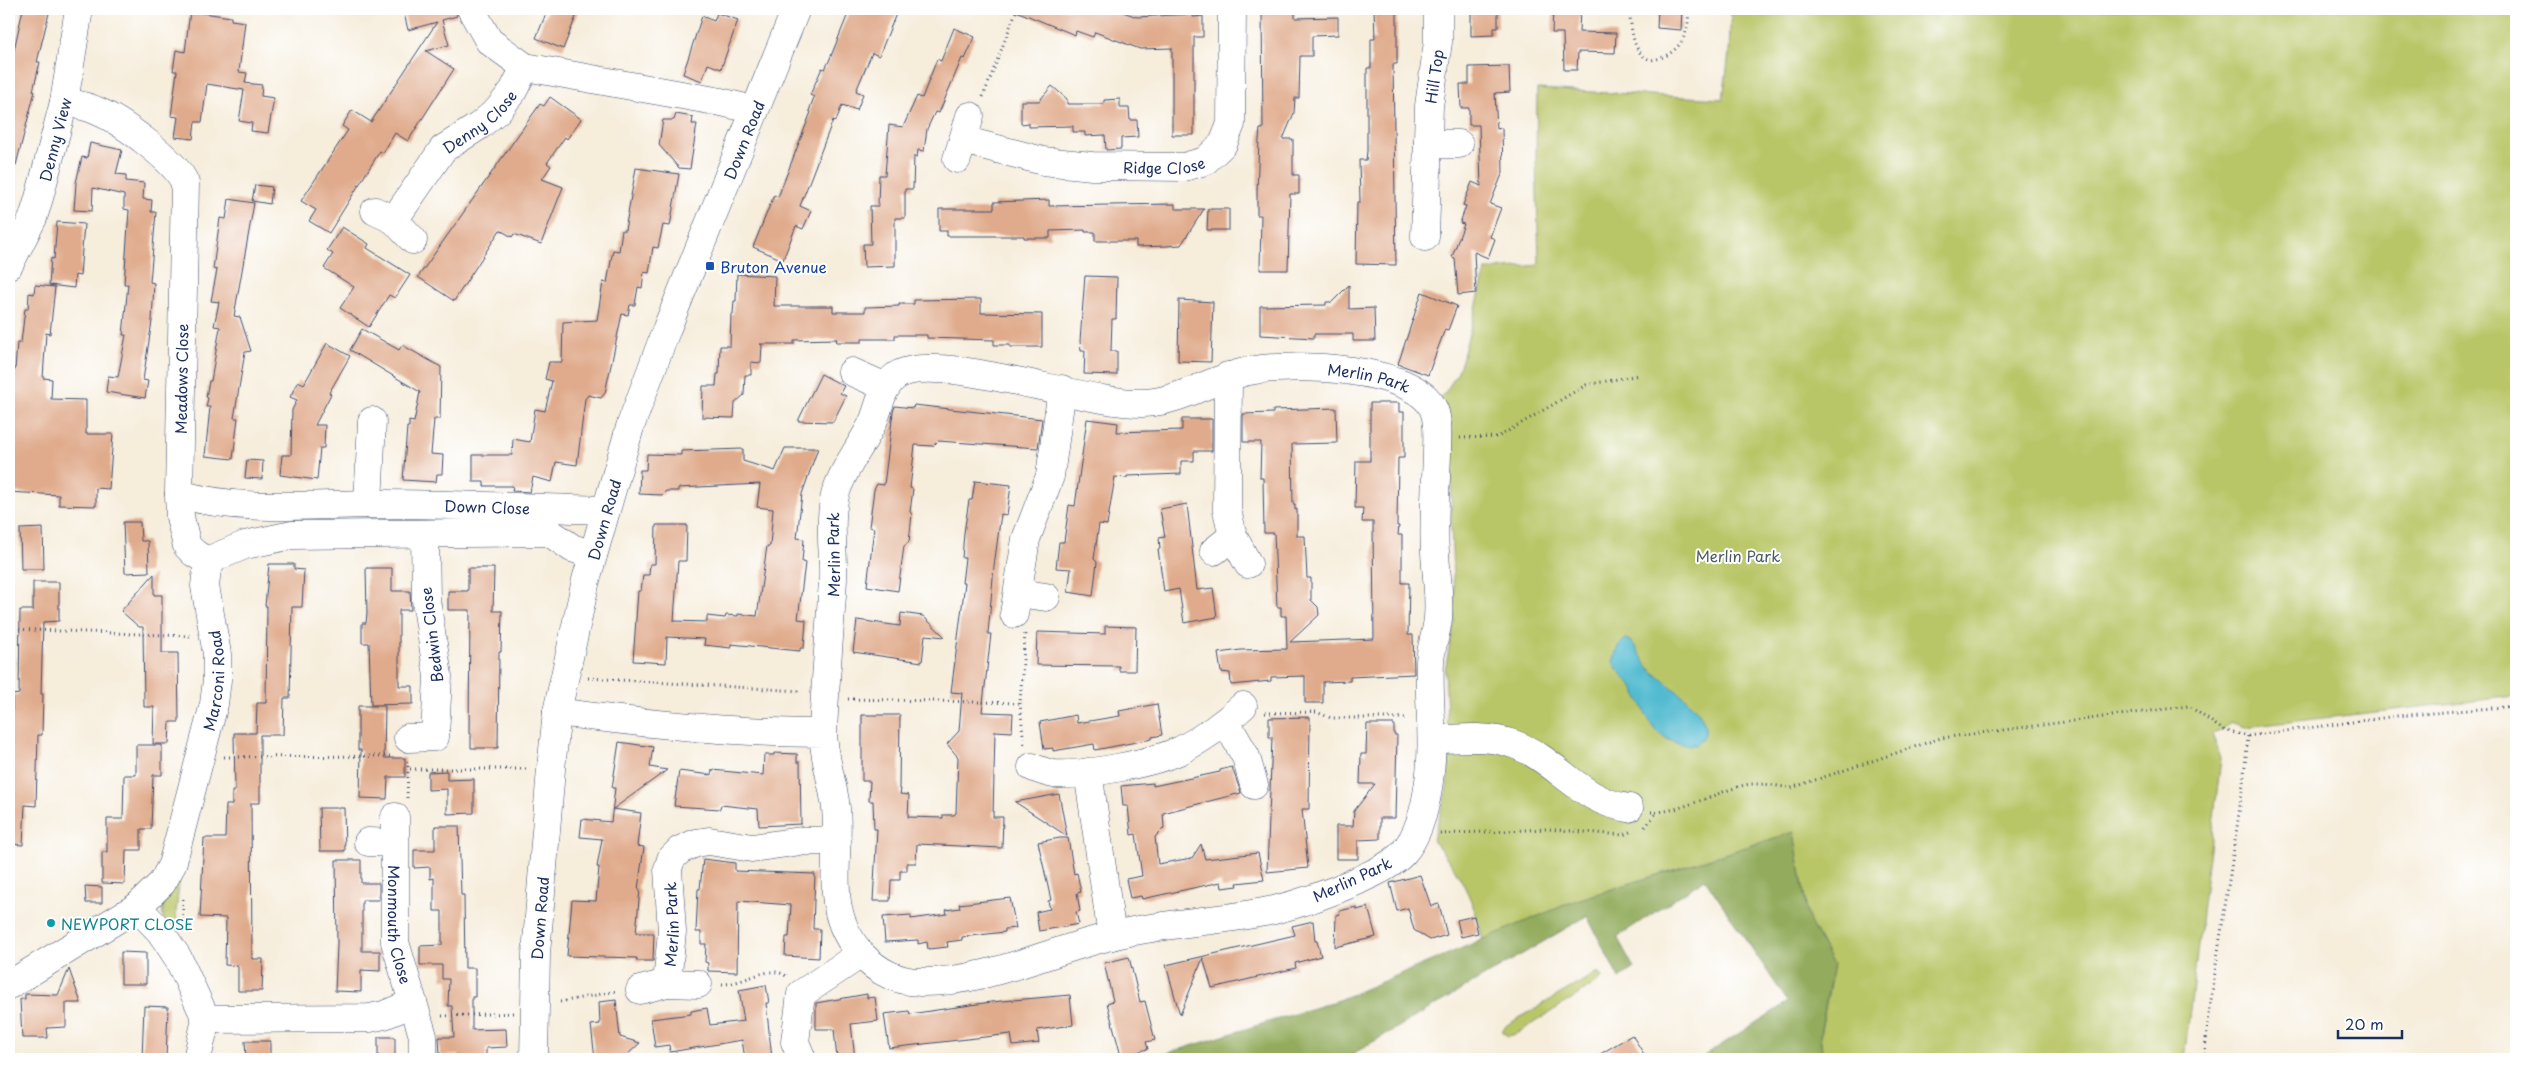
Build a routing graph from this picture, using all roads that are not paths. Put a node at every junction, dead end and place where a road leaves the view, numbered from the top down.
1 (79, 9) edge
2 (471, 9) edge
3 (796, 9) edge
4 (1232, 9) edge
5 (1438, 9) edge
6 (525, 67) junction
7 (64, 102) junction
8 (754, 110) junction
9 (963, 138) road end
10 (1459, 144) dead end
11 (1428, 157) junction
12 (1425, 237) dead end
13 (412, 240) dead end
14 (9, 265) edge
15 (852, 372) dead end
16 (1228, 376) junction
17 (886, 387) junction
18 (1062, 389) junction
19 (372, 421) dead end
20 (179, 494) junction
21 (368, 504) junction
22 (605, 510) junction
23 (425, 535) junction
24 (593, 555) junction
25 (210, 563) junction
26 (1248, 564) dead end
27 (1046, 597) dead end
28 (557, 712) junction
29 (1431, 728) junction
30 (823, 733) junction
31 (408, 747) road end
32 (1032, 767) road end
33 (1088, 772) junction
34 (1254, 786) dead end
35 (1633, 823) road end
36 (386, 834) dead end
37 (837, 841) junction
38 (137, 907) junction
39 (1112, 936) junction
40 (861, 954) junction
41 (667, 983) junction
42 (698, 984) road end
43 (9, 985) edge
44 (640, 990) road end
45 (415, 1010) junction
46 (206, 1019) junction
47 (197, 1059) edge
48 (423, 1059) edge
49 (534, 1059) edge
50 (802, 1059) edge

1 - 7 street, Denny View
2 - 6 street
3 - 8 street, Down Road
4 - 9 street, Ridge Close
5 - 11 street, Hill Top
6 - 8 street
6 - 13 street, Denny Close
7 - 14 street, Denny View
7 - 20 street, Meadows Close
8 - 22 street, Down Road
10 - 11 street
11 - 12 street, Hill Top
15 - 17 street
16 - 18 street, Merlin Park
16 - 26 street
16 - 29 street, Merlin Park
17 - 18 street, Merlin Park
17 - 30 street, Merlin Park
18 - 27 street
19 - 21 street
20 - 21 street, Down Close
20 - 25 street, Meadows Close
21 - 22 street, Down Close
22 - 24 street, Down Road
23 - 24 street
23 - 25 street
23 - 31 street, Bedwin Close
24 - 28 street, Down Road
25 - 38 street, Marconi Road
28 - 30 street
28 - 49 street, Down Road
29 - 35 street
29 - 39 street, Merlin Park
30 - 37 street, Merlin Park
32 - 33 street
33 - 34 street
33 - 39 street
36 - 45 street, Monmouth Close
37 - 40 street, Merlin Park
37 - 41 street, Merlin Park
38 - 43 street, Marconi Road
38 - 46 street
39 - 40 street, Merlin Park
40 - 50 street
41 - 42 street, Merlin Park
41 - 44 street, Merlin Park
45 - 46 street, Monmouth Close
45 - 48 street, Monmouth Close
46 - 47 street

